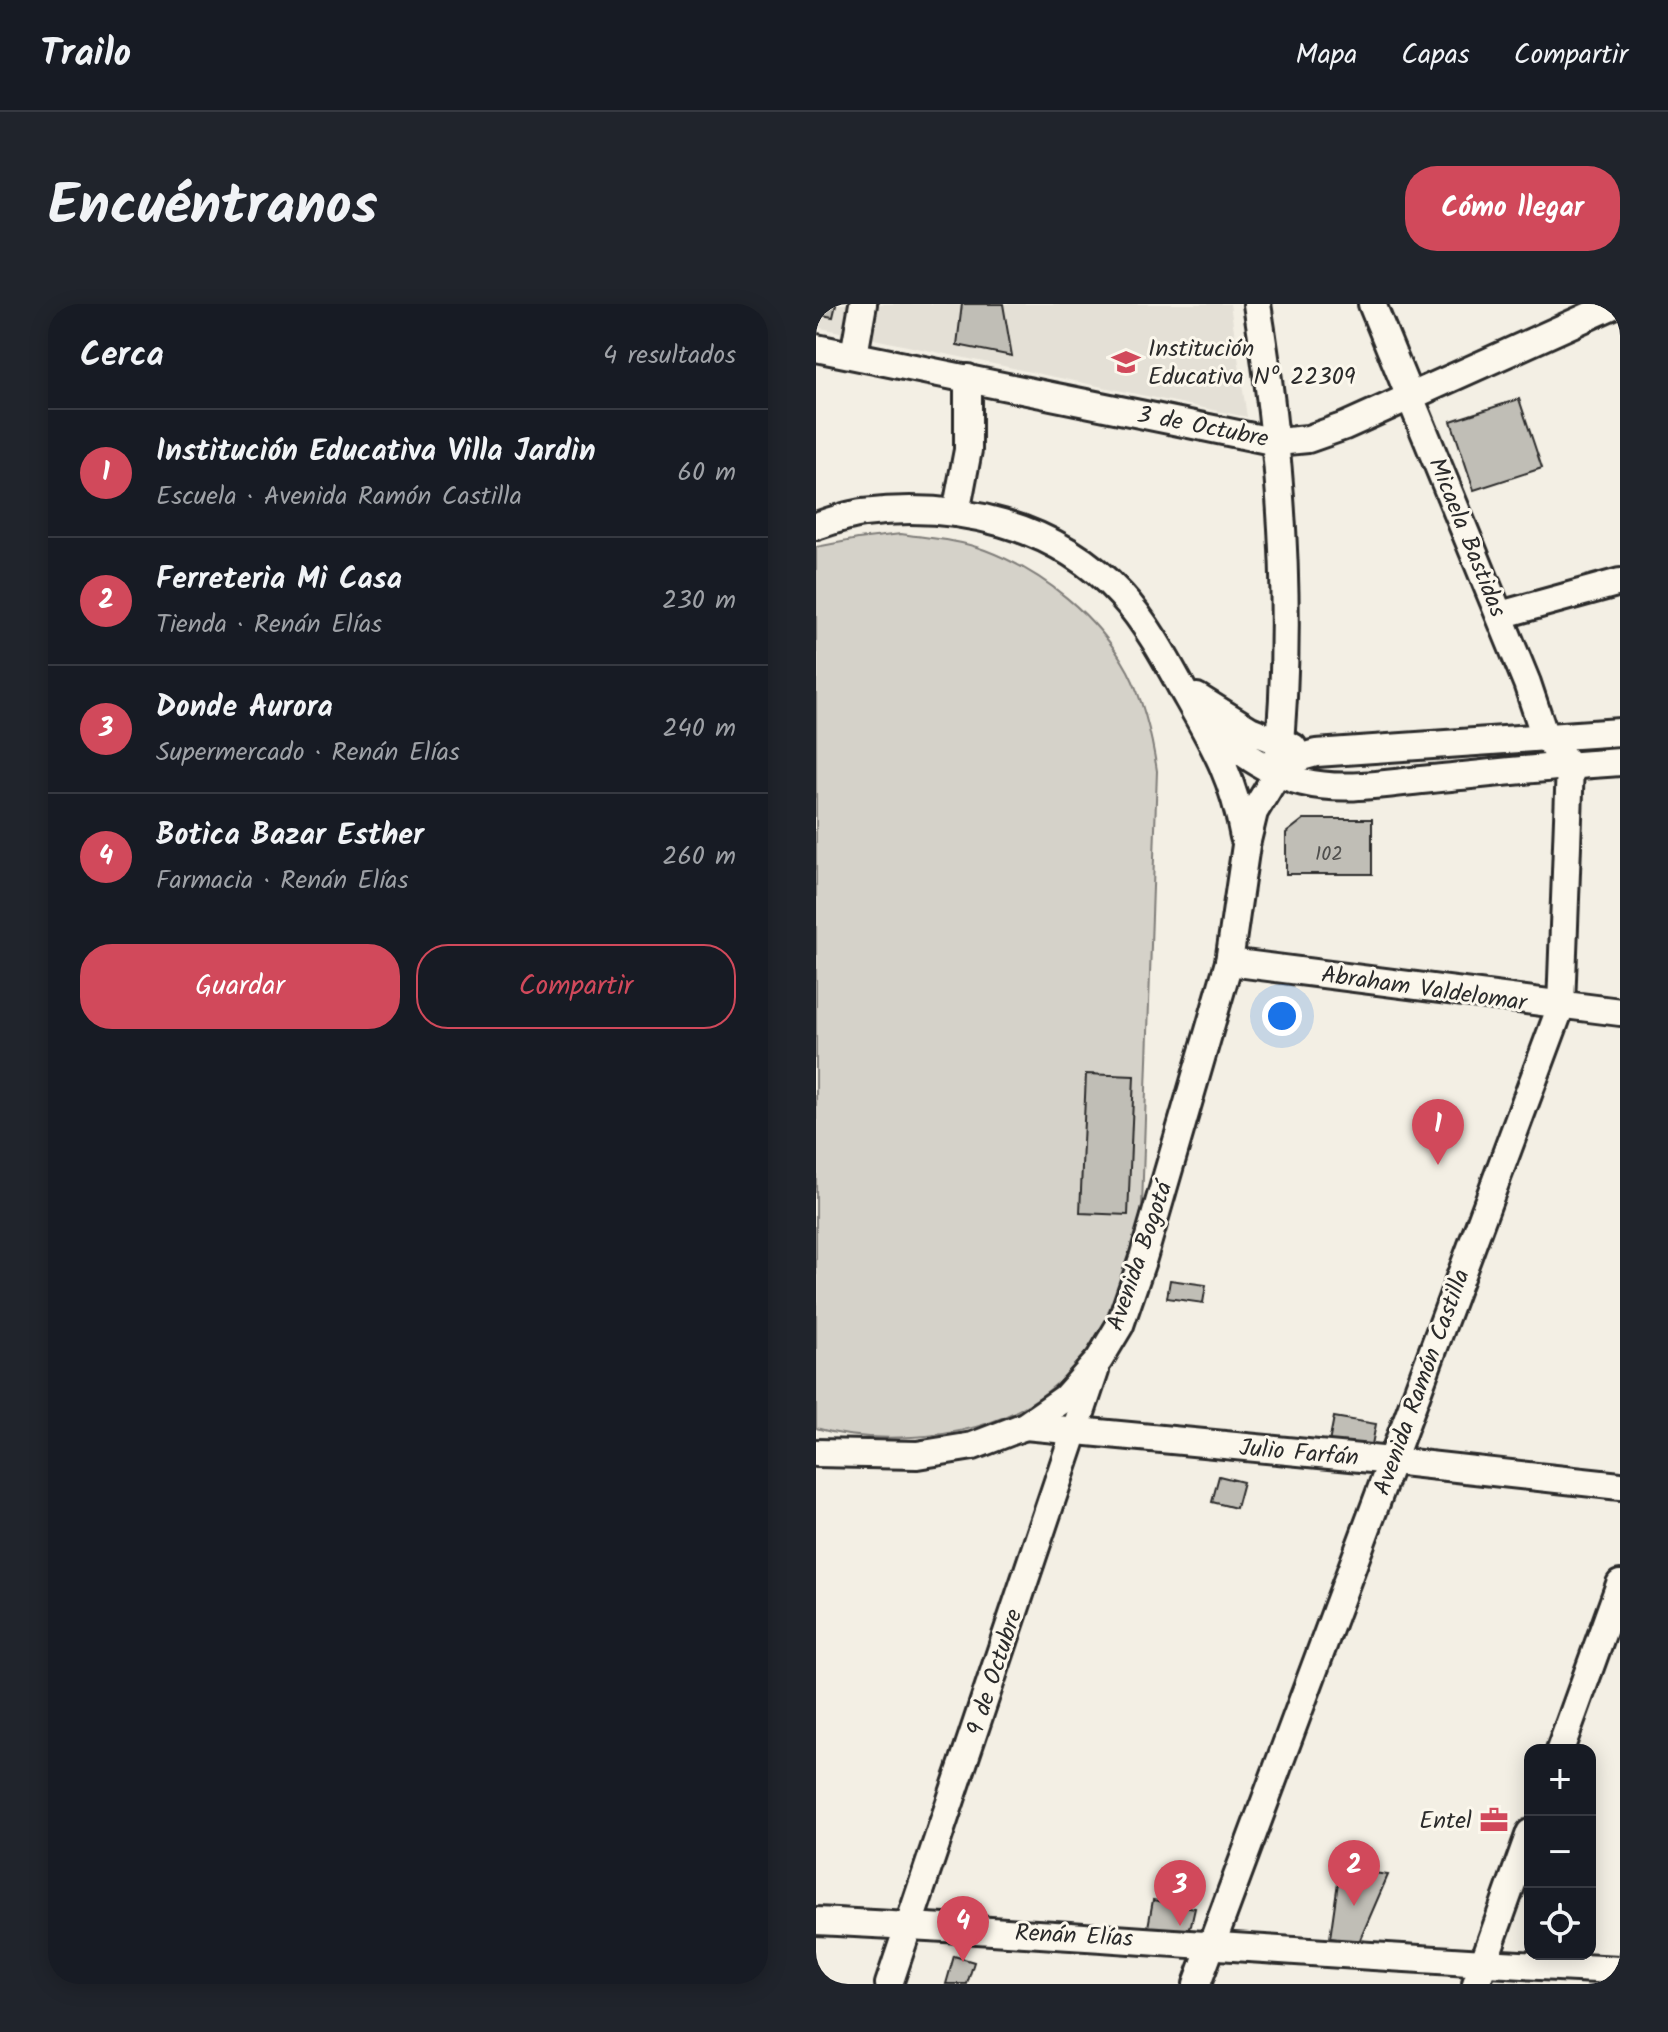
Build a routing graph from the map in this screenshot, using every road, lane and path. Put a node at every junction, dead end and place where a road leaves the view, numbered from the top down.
1 (863, 304) edge
2 (1257, 304) edge
3 (1372, 304) edge
4 (1616, 304) edge
5 (816, 348) edge
6 (854, 355) junction
7 (968, 378) junction
8 (1410, 396) junction
9 (1277, 442) junction
10 (956, 513) junction
11 (816, 526) edge
12 (1620, 582) edge
13 (1500, 615) junction
14 (1176, 678) junction
15 (1197, 716) junction
16 (1620, 732) edge
17 (1545, 737) junction
18 (1280, 744) junction
19 (1316, 753) junction
20 (1620, 762) edge
21 (1570, 765) junction
22 (1277, 774) junction
23 (1246, 845) junction
24 (1229, 962) junction
25 (1561, 1006) junction
26 (1620, 1012) edge
27 (1099, 1360) junction
28 (1025, 1426) junction
29 (1075, 1431) junction
30 (816, 1453) edge
31 (1392, 1461) junction
32 (1620, 1486) edge
33 (1620, 1584) edge
34 (1562, 1744) edge
35 (1524, 1850) edge
36 (816, 1921) edge
37 (910, 1926) junction
38 (1211, 1944) junction
39 (1620, 1970) edge
40 (1479, 1974) edge
41 (889, 1984) edge
42 (1197, 1984) edge

1 - 6 street
2 - 9 street
3 - 8 street, Micaela Bastidas
4 - 8 street, 3 de Octubre
5 - 6 street, 3 de Octubre
6 - 7 street, 3 de Octubre
7 - 9 street, 3 de Octubre
7 - 10 street
8 - 9 street, 3 de Octubre
8 - 13 street, Micaela Bastidas
9 - 18 street
10 - 11 street
10 - 14 street
12 - 13 street
13 - 17 street, Micaela Bastidas
14 - 15 street
14 - 18 street
15 - 22 street
15 - 23 street
16 - 17 street
17 - 19 street
17 - 21 street, Micaela Bastidas
18 - 19 street
18 - 22 street
19 - 22 street
20 - 21 street
21 - 22 street
21 - 25 street, Avenida Ramón Castilla
22 - 23 street
23 - 24 street, Avenida Bogotá
24 - 25 street, Abraham Valdelomar
24 - 27 street, Avenida Bogotá
25 - 26 street, Abraham Valdelomar
25 - 31 street, Avenida Ramón Castilla
27 - 28 street, Avenida Bogotá
27 - 29 street, 9 de Octubre
28 - 29 street, Julio Farfán
28 - 30 street, Avenida Bogotá
29 - 31 street, Julio Farfán
29 - 37 street, 9 de Octubre
31 - 32 street, Julio Farfán
31 - 38 street, Avenida Ramón Castilla
33 - 34 street
35 - 40 street
36 - 37 street, Renán Elías
37 - 38 street, Renán Elías
37 - 41 street, 9 de Octubre
38 - 40 street, Renán Elías
38 - 42 street, Avenida Ramón Castilla
39 - 40 street, Renán Elías

